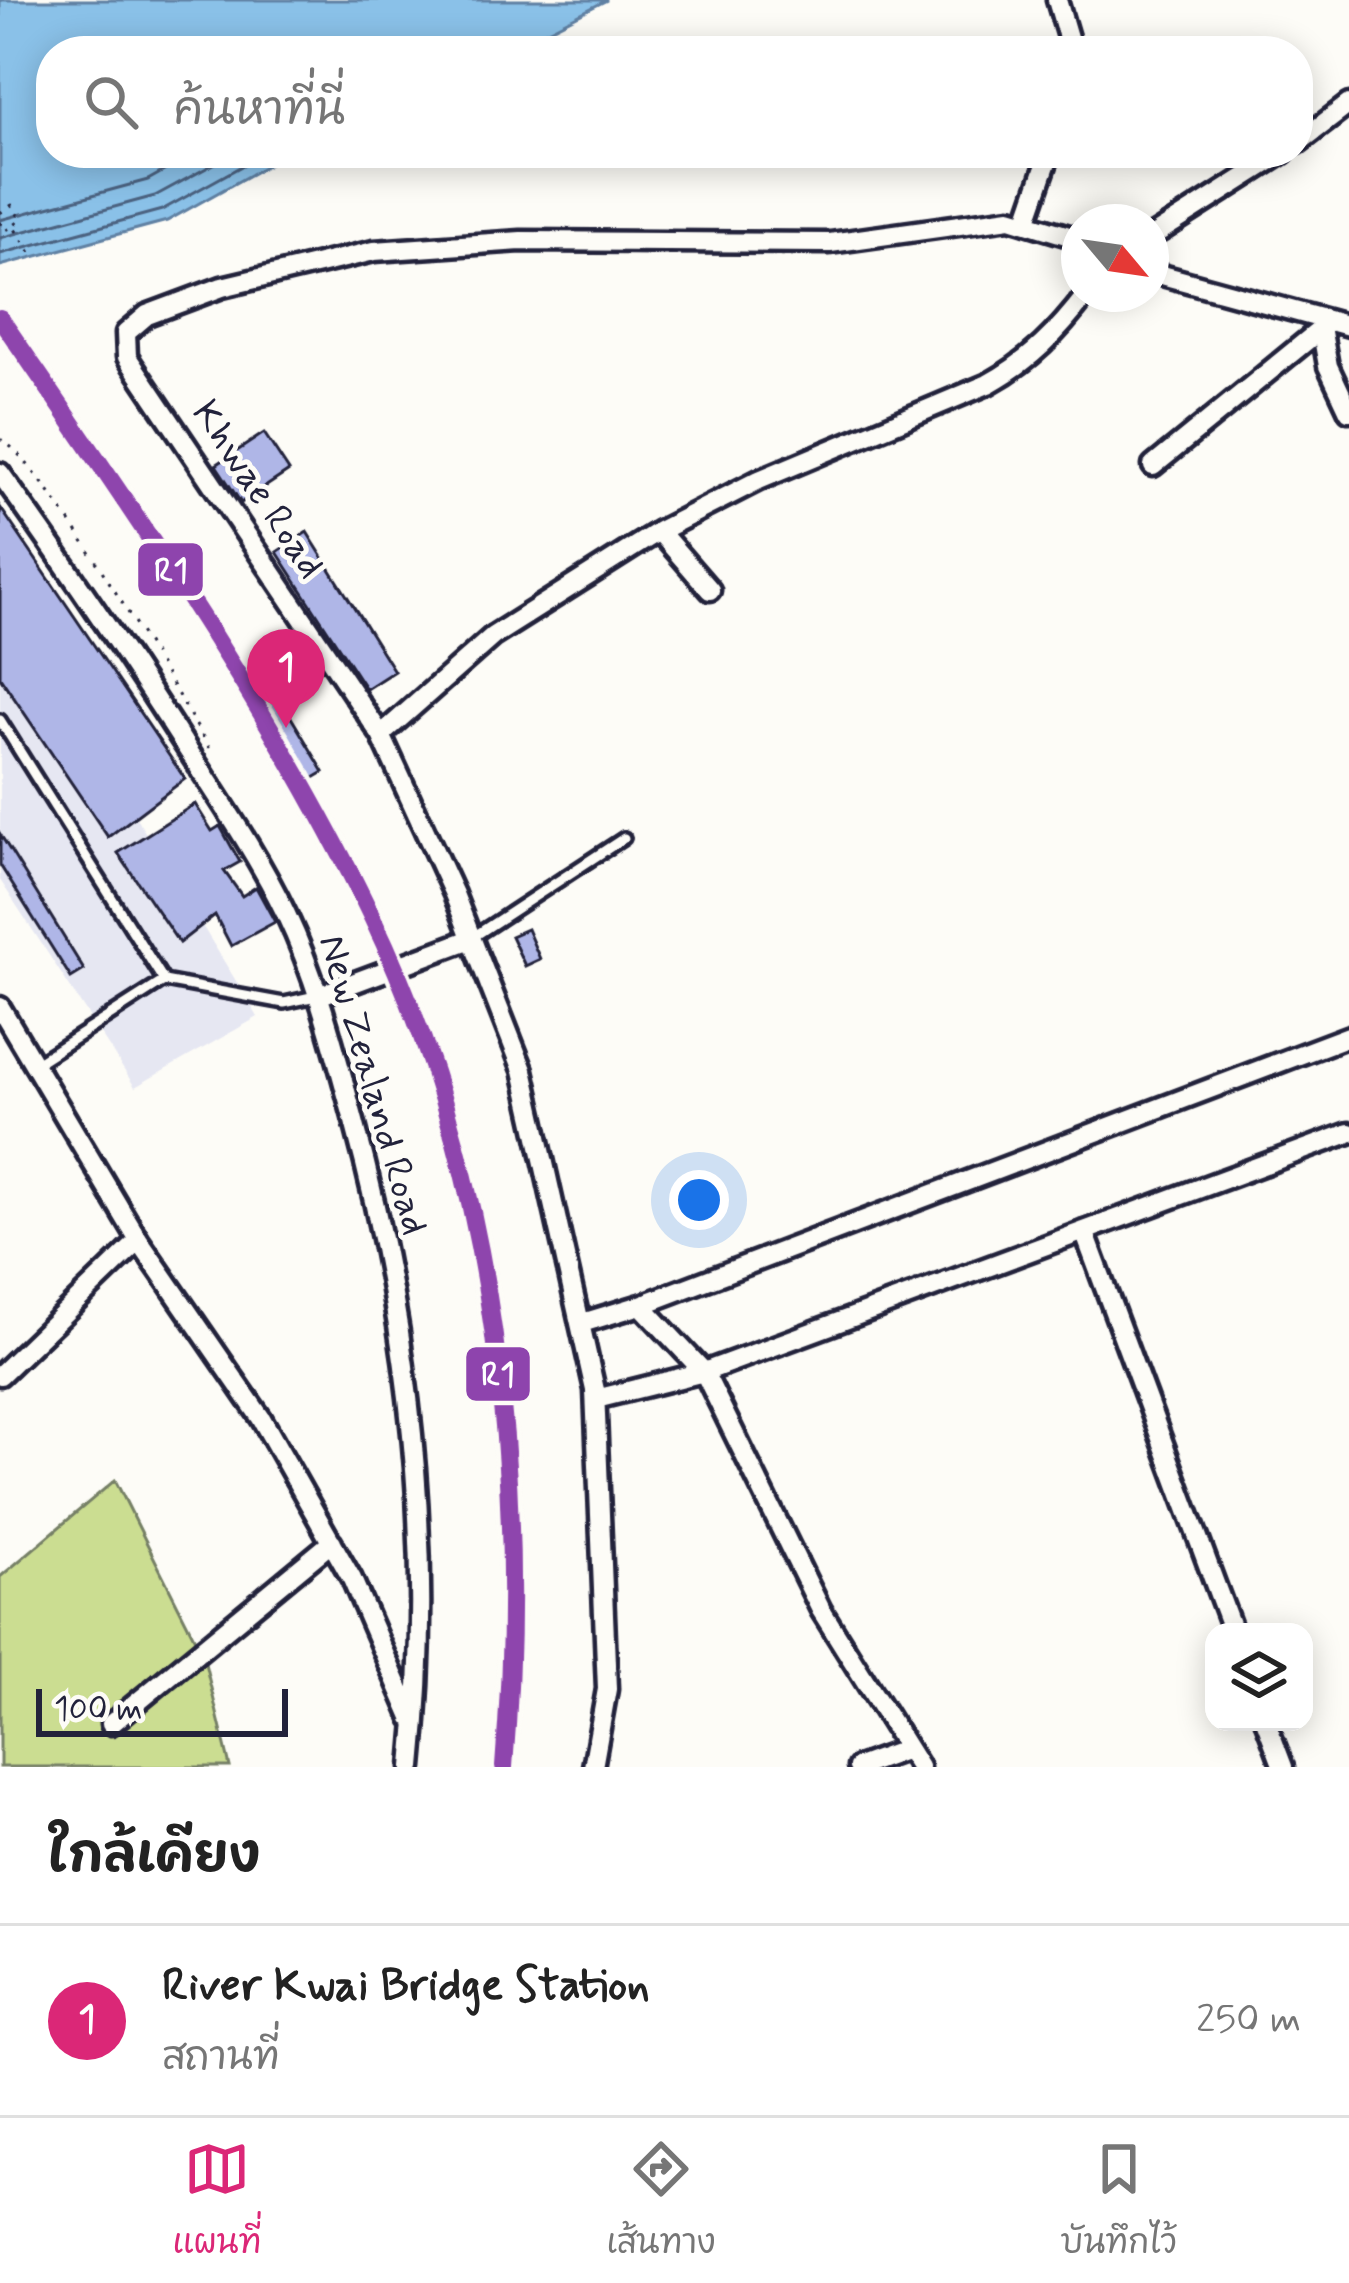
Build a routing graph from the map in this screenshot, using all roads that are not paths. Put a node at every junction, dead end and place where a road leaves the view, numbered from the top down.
1 (1057, 0) edge
2 (1068, 36) edge
3 (1349, 104) edge
4 (1313, 132) edge
5 (1045, 168) edge
6 (1259, 168) edge
7 (1027, 220) junction
8 (1169, 226) edge
9 (1061, 232) edge
10 (1169, 278) edge
11 (1073, 312) edge
12 (1320, 325) junction
13 (1349, 326) edge
14 (1349, 411) edge
15 (1153, 466) dead end
16 (0, 473) edge
17 (659, 531) junction
18 (710, 590) dead end
19 (0, 720) edge
20 (381, 735) junction
21 (624, 838) dead end
22 (471, 939) junction
23 (164, 981) junction
24 (318, 996) junction
25 (0, 1007) edge
26 (1349, 1036) edge
27 (36, 1064) junction
28 (1349, 1132) edge
29 (1084, 1231) junction
30 (139, 1241) junction
31 (641, 1306) junction
32 (582, 1323) junction
33 (704, 1372) junction
34 (0, 1375) edge
35 (596, 1399) junction
36 (332, 1542) junction
37 (1230, 1623) edge
38 (111, 1724) dead end
39 (416, 1727) junction
40 (1269, 1731) edge
41 (907, 1749) junction
42 (412, 1767) edge
43 (593, 1767) edge
44 (858, 1767) edge
45 (919, 1767) edge
46 (1283, 1767) edge

1 - 2 street
3 - 4 street
5 - 7 street
6 - 8 street
7 - 9 street
7 - 20 street
10 - 12 street
11 - 17 street
12 - 13 street
12 - 14 street
12 - 15 street
16 - 24 street, New Zealand Road
17 - 18 street
17 - 20 street
19 - 23 lane
20 - 22 street
21 - 22 lane
22 - 24 street
22 - 32 street
23 - 24 lane
23 - 27 lane
24 - 39 street, New Zealand Road
25 - 27 street
26 - 31 street
27 - 30 street
28 - 29 street
29 - 33 street
29 - 37 street
30 - 34 street
30 - 36 street
31 - 32 street
31 - 33 street
32 - 35 street
33 - 35 street
33 - 41 street
35 - 43 street
36 - 38 street
36 - 39 street
39 - 42 street, New Zealand Road
40 - 46 street
41 - 44 street
41 - 45 street

